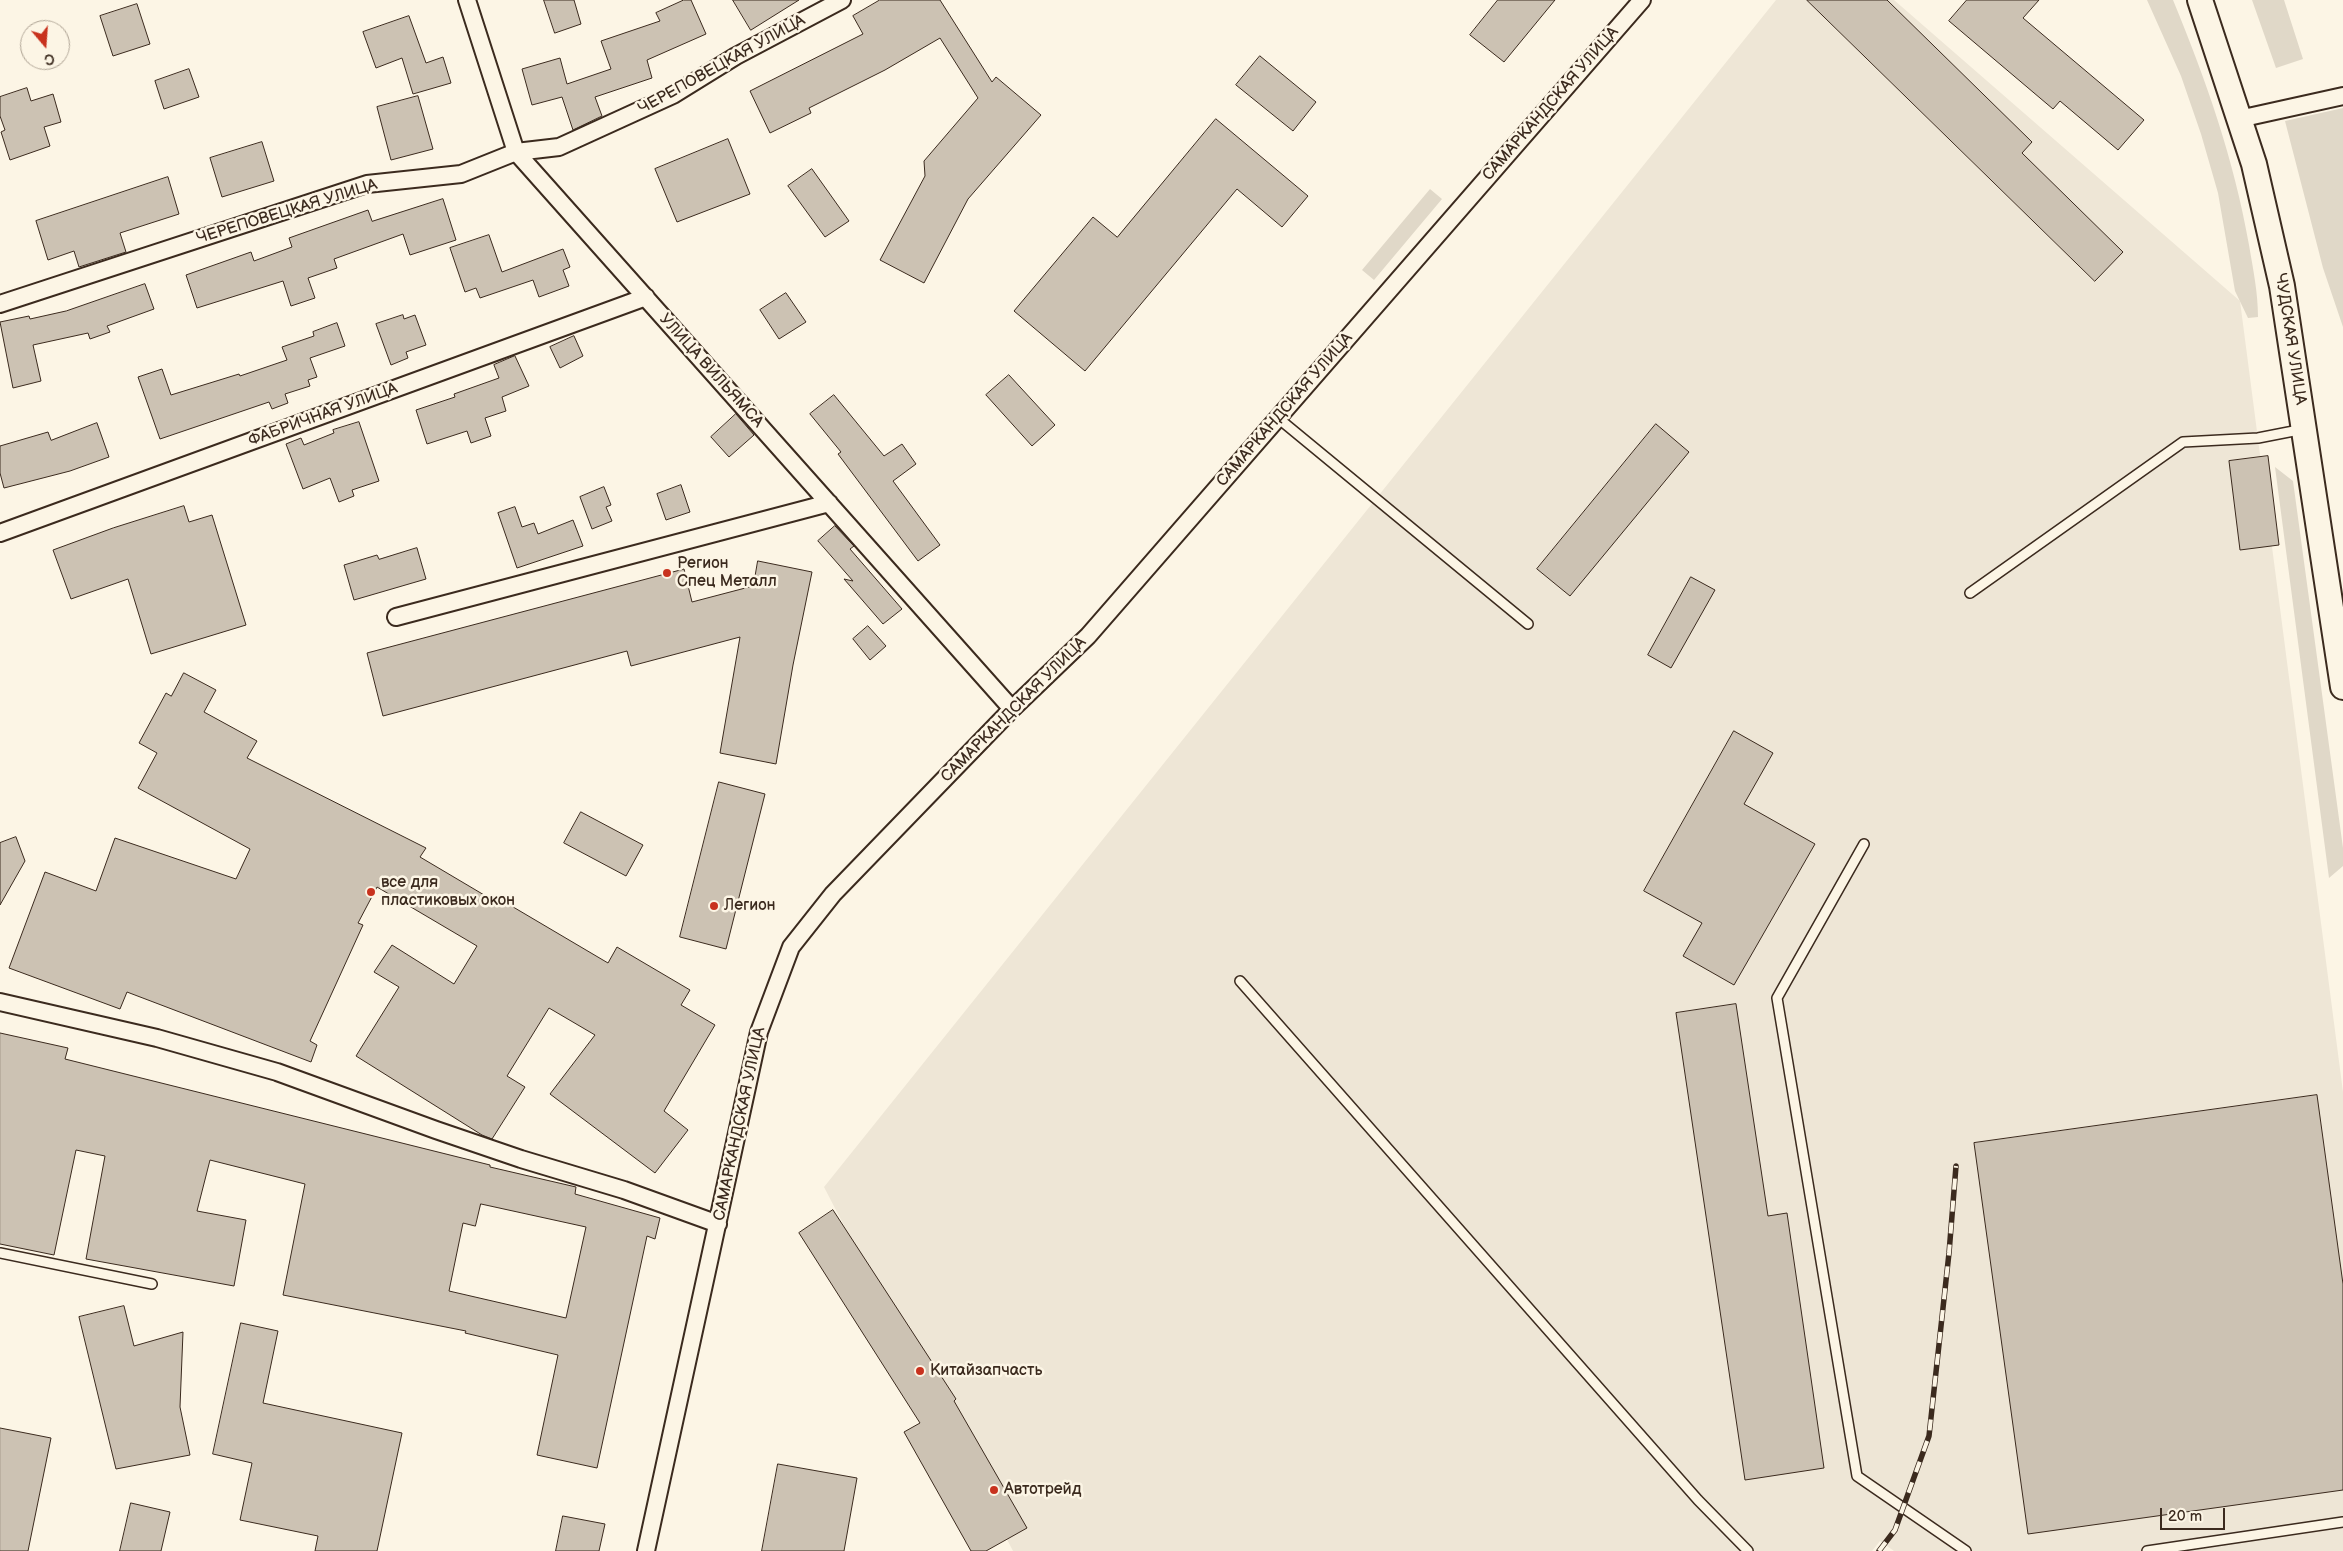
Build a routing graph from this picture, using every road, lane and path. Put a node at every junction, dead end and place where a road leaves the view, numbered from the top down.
1 (466, 0) edge
2 (842, 0) edge
3 (1642, 0) edge
4 (2200, 0) edge
5 (2343, 96) edge
6 (2239, 119) junction
7 (516, 152) junction
8 (646, 297) junction
9 (0, 304) edge
10 (1278, 418) junction
11 (2304, 428) junction
12 (829, 503) junction
13 (0, 533) edge
14 (1970, 593) dead end
15 (2337, 603) edge
16 (396, 617) dead end
17 (1528, 624) dead end
18 (2343, 688) edge
19 (1012, 708) junction
20 (1864, 844) dead end
21 (1240, 981) dead end
22 (0, 1002) edge
23 (718, 1224) junction
24 (0, 1253) edge
25 (152, 1284) dead end
26 (2343, 1522) edge
27 (646, 1551) edge
28 (1748, 1551) edge
29 (1966, 1551) edge
30 (2147, 1551) edge

1 - 7 street, УЛИЦА ВИЛЬЯМСА
2 - 7 street, ЧЕРЕПОВЕЦКАЯ УЛИЦА
3 - 10 street, САМАРКАНДСКАЯ УЛИЦА
4 - 6 main road, ЧУДСКАЯ УЛИЦА
5 - 6 street
6 - 11 main road, ЧУДСКАЯ УЛИЦА
7 - 8 street, УЛИЦА ВИЛЬЯМСА
7 - 9 street, ЧЕРЕПОВЕЦКАЯ УЛИЦА
8 - 12 street, УЛИЦА ВИЛЬЯМСА
8 - 13 street, ФАБРИЧНАЯ УЛИЦА
10 - 17 lane
10 - 19 street, САМАРКАНДСКАЯ УЛИЦА
11 - 14 lane
11 - 15 main road, ЧУДСКАЯ УЛИЦА
12 - 16 street
12 - 19 street, УЛИЦА ВИЛЬЯМСА
15 - 18 main road, ЧУДСКАЯ УЛИЦА
19 - 23 street, САМАРКАНДСКАЯ УЛИЦА
20 - 29 lane
21 - 28 lane
22 - 23 street
23 - 27 street, САМАРКАНДСКАЯ УЛИЦА
24 - 25 lane
26 - 30 lane

